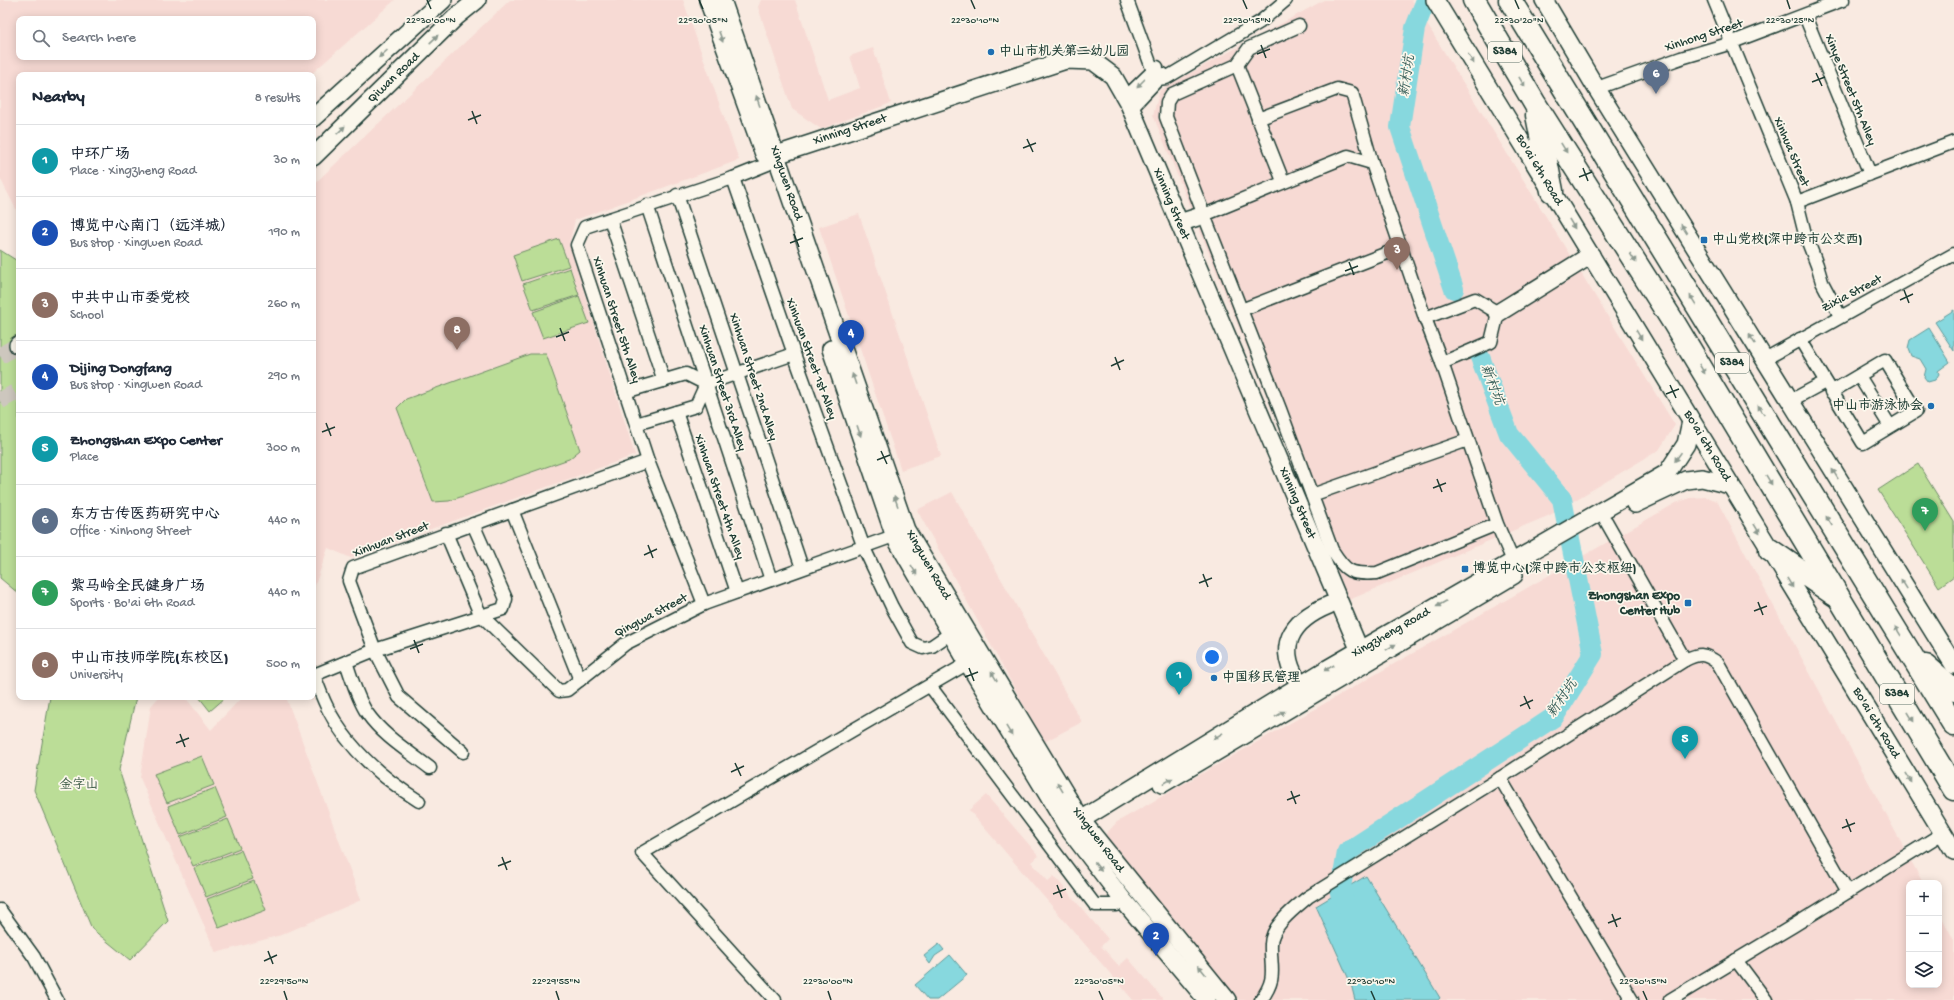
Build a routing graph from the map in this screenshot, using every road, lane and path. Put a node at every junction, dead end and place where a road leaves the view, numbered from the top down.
1 (443, 0) edge
2 (476, 0) edge
3 (708, 0) edge
4 (722, 0) edge
5 (1127, 0) edge
6 (1132, 0) edge
7 (1280, 0) edge
8 (1286, 0) edge
9 (1435, 0) edge
10 (1474, 0) edge
11 (1510, 0) edge
12 (1544, 0) edge
13 (1714, 0) edge
14 (1843, 0) edge
15 (1805, 16) junction
16 (1299, 26) dead end
17 (1731, 43) junction
18 (1237, 66) junction
19 (1158, 72) junction
20 (1597, 88) junction
21 (1128, 103) junction
22 (1535, 104) junction
23 (316, 115) edge
24 (1258, 119) junction
25 (1954, 142) edge
26 (316, 154) edge
27 (773, 160) junction
28 (1372, 163) junction
29 (1870, 174) junction
30 (734, 178) junction
31 (1283, 181) junction
32 (1552, 191) junction
33 (677, 195) junction
34 (1797, 202) junction
35 (648, 205) junction
36 (1204, 214) junction
37 (610, 219) junction
38 (1179, 223) junction
39 (1400, 248) junction
40 (1954, 254) edge
41 (1591, 256) junction
42 (1241, 310) junction
43 (1498, 312) junction
44 (1840, 316) junction
45 (1425, 318) junction
46 (1800, 339) junction
47 (794, 354) junction
48 (1764, 359) junction
49 (1442, 363) junction
50 (737, 373) junction
51 (1859, 376) junction
52 (664, 381) junction
53 (706, 384) junction
54 (1828, 387) junction
55 (625, 392) junction
56 (1790, 401) junction
57 (676, 412) junction
58 (1691, 421) junction
59 (636, 424) junction
60 (1890, 426) junction
61 (1468, 440) junction
62 (648, 460) junction
63 (1730, 485) junction
64 (1312, 495) junction
65 (512, 510) junction
66 (1605, 516) junction
67 (474, 524) junction
68 (1497, 524) junction
69 (446, 534) junction
70 (901, 534) junction
71 (864, 548) junction
72 (1770, 550) junction
73 (802, 568) junction
74 (1516, 568) junction
75 (771, 580) junction
76 (737, 592) junction
77 (1840, 599) junction
78 (704, 604) junction
79 (1329, 605) junction
80 (481, 616) junction
81 (951, 633) junction
82 (375, 650) junction
83 (1913, 656) junction
84 (1358, 659) junction
85 (1685, 660) junction
86 (346, 662) junction
87 (968, 663) junction
88 (1954, 665) edge
89 (316, 674) edge
90 (316, 680) edge
91 (580, 680) junction
92 (930, 686) junction
93 (1301, 686) junction
94 (1954, 690) edge
95 (1954, 725) edge
96 (463, 752) dead end
97 (430, 768) dead end
98 (1500, 778) junction
99 (1954, 789) edge
100 (419, 800) dead end
101 (1077, 829) junction
102 (1943, 833) junction
103 (1954, 851) edge
104 (1848, 892) junction
105 (1123, 900) junction
106 (0, 910) edge
107 (1736, 960) junction
108 (57, 1000) edge
109 (775, 1000) edge
110 (1206, 1000) edge
111 (1227, 1000) edge
112 (1261, 1000) edge
113 (1632, 1000) edge
114 (1670, 1000) edge
115 (1766, 1000) edge

1 -> 23 street, Qiwan Road
26 -> 2 street, Qiwan Road
3 -> 27 street, Xingwen Road
27 -> 4 street, Xingwen Road
5 - 19 street
6 - 19 street
7 - 19 street
8 - 19 street
9 -> 32 street, Bo'ai 6th Road
10 -> 22 highway, S384
83 -> 11 highway, S384
12 - 20 street
13 - 17 street, Xinhua Street
14 - 15 street, Xinhong Street
15 - 17 street, Xinhong Street
15 - 29 street, Xinye Street 5th Alley
16 - 18 street
17 - 20 street, Xinhong Street
17 - 34 street, Xinhua Street
18 - 24 street
18 - 36 street
19 - 21 street
48 -> 20 street
21 - 27 street, Xinning Street
21 - 38 street, Xinning Street
22 - 32 highway
22 -> 77 highway, S384
24 - 28 street
24 - 31 street
25 - 29 street
27 - 30 street, Xinhuan Street 5th Alley
27 - 70 street, Xingwen Road
27 - 79 street
28 - 31 street
28 - 39 street
29 - 34 street
30 - 33 street, Xinhuan Street 5th Alley
30 - 47 street, Xinhuan Street 1st Alley
31 - 36 street
32 -> 41 street, Bo'ai 6th Road
33 - 35 street, Xinhuan Street 5th Alley
33 - 50 street, Xinhuan Street 2nd Alley
34 - 44 street, Xinhua Street
35 - 37 street, Xinhuan Street 5th Alley
35 - 53 street, Xinhuan Street 3rd Alley
36 - 38 street
36 - 42 street
37 - 52 street
37 - 55 street, Xinhuan Street 5th Alley
38 - 84 street, Xinning Street
39 - 42 street
39 - 45 street
40 - 44 street, Zixia Street
41 - 43 street
41 -> 58 street, Bo'ai 6th Road
42 - 64 street
43 - 45 street
43 - 49 street
44 - 46 street, Zixia Street
45 - 49 street
46 - 48 street, Zixia Street
46 - 54 street
47 - 50 street
47 - 71 street, Xinhuan Street 1st Alley
48 - 56 street
49 - 61 street
50 - 53 street
50 - 73 street, Xinhuan Street 2nd Alley
51 - 54 street
51 - 60 street
51 - 60 street
52 - 53 street
52 - 55 street
53 - 57 street
53 - 75 street, Xinhuan Street 3rd Alley
54 - 56 street
54 - 60 street
55 - 59 street, Xinhuan Street 5th Alley
88 -> 56 street
57 - 59 street
57 - 76 street, Xinhuan Street 4th Alley
58 - 63 street, Bo'ai 6th Road
58 -> 66 street, Xingzheng Road
59 - 62 street, Xinhuan Street 5th Alley
61 - 64 street
61 - 68 street
62 - 65 street, Xinhuan Street
62 - 78 street, Xinhuan Street 5th Alley
63 - 66 street, Xingzheng Road
63 -> 72 street, Bo'ai 6th Road
64 - 68 street
65 - 67 street, Xinhuan Street
65 - 91 street
66 - 74 street, Xingzheng Road
66 - 85 street
67 - 69 street, Xinhuan Street
67 - 80 street
68 - 74 street
69 - 80 street, Qingwa Street
69 - 82 street, Xinhuan Street
70 - 71 street, Qingwa Street
70 -> 81 street, Xingwen Road
101 -> 70 street, Xingwen Road
71 - 73 street, Qingwa Street
71 - 81 street, Xinhuan Street 1st Alley
72 - 77 highway
72 -> 102 street, Bo'ai 6th Road
73 - 75 street, Qingwa Street
74 - 84 street, Xingzheng Road
75 - 76 street, Qingwa Street
76 - 78 street, Qingwa Street
77 -> 99 highway, S384
78 - 91 street, Qingwa Street
79 - 84 street
79 - 93 street
80 - 82 street
80 - 91 street, Qingwa Street
81 - 87 street, Xingwen Road
82 - 86 street
82 - 96 street, Xinhuan Street
83 - 94 highway
83 - 95 highway, S384
84 -> 93 street, Xingzheng Road
101 -> 84 street, Xingzheng Road
85 - 98 street
85 - 104 street
86 - 89 street
86 - 97 street
87 - 92 street
87 -> 101 street, Xingwen Road
90 - 100 street
92 - 105 street
92 - 109 street
93 -> 101 street, Xingzheng Road
98 - 112 street
98 - 113 street
101 -> 105 street, Xingwen Road
111 -> 101 street, Xingwen Road
102 - 103 street, Bo'ai 6th Road
102 - 104 street
104 - 107 street
105 - 110 street, Xingwen Road
106 - 108 street
107 - 114 street
107 - 115 street

